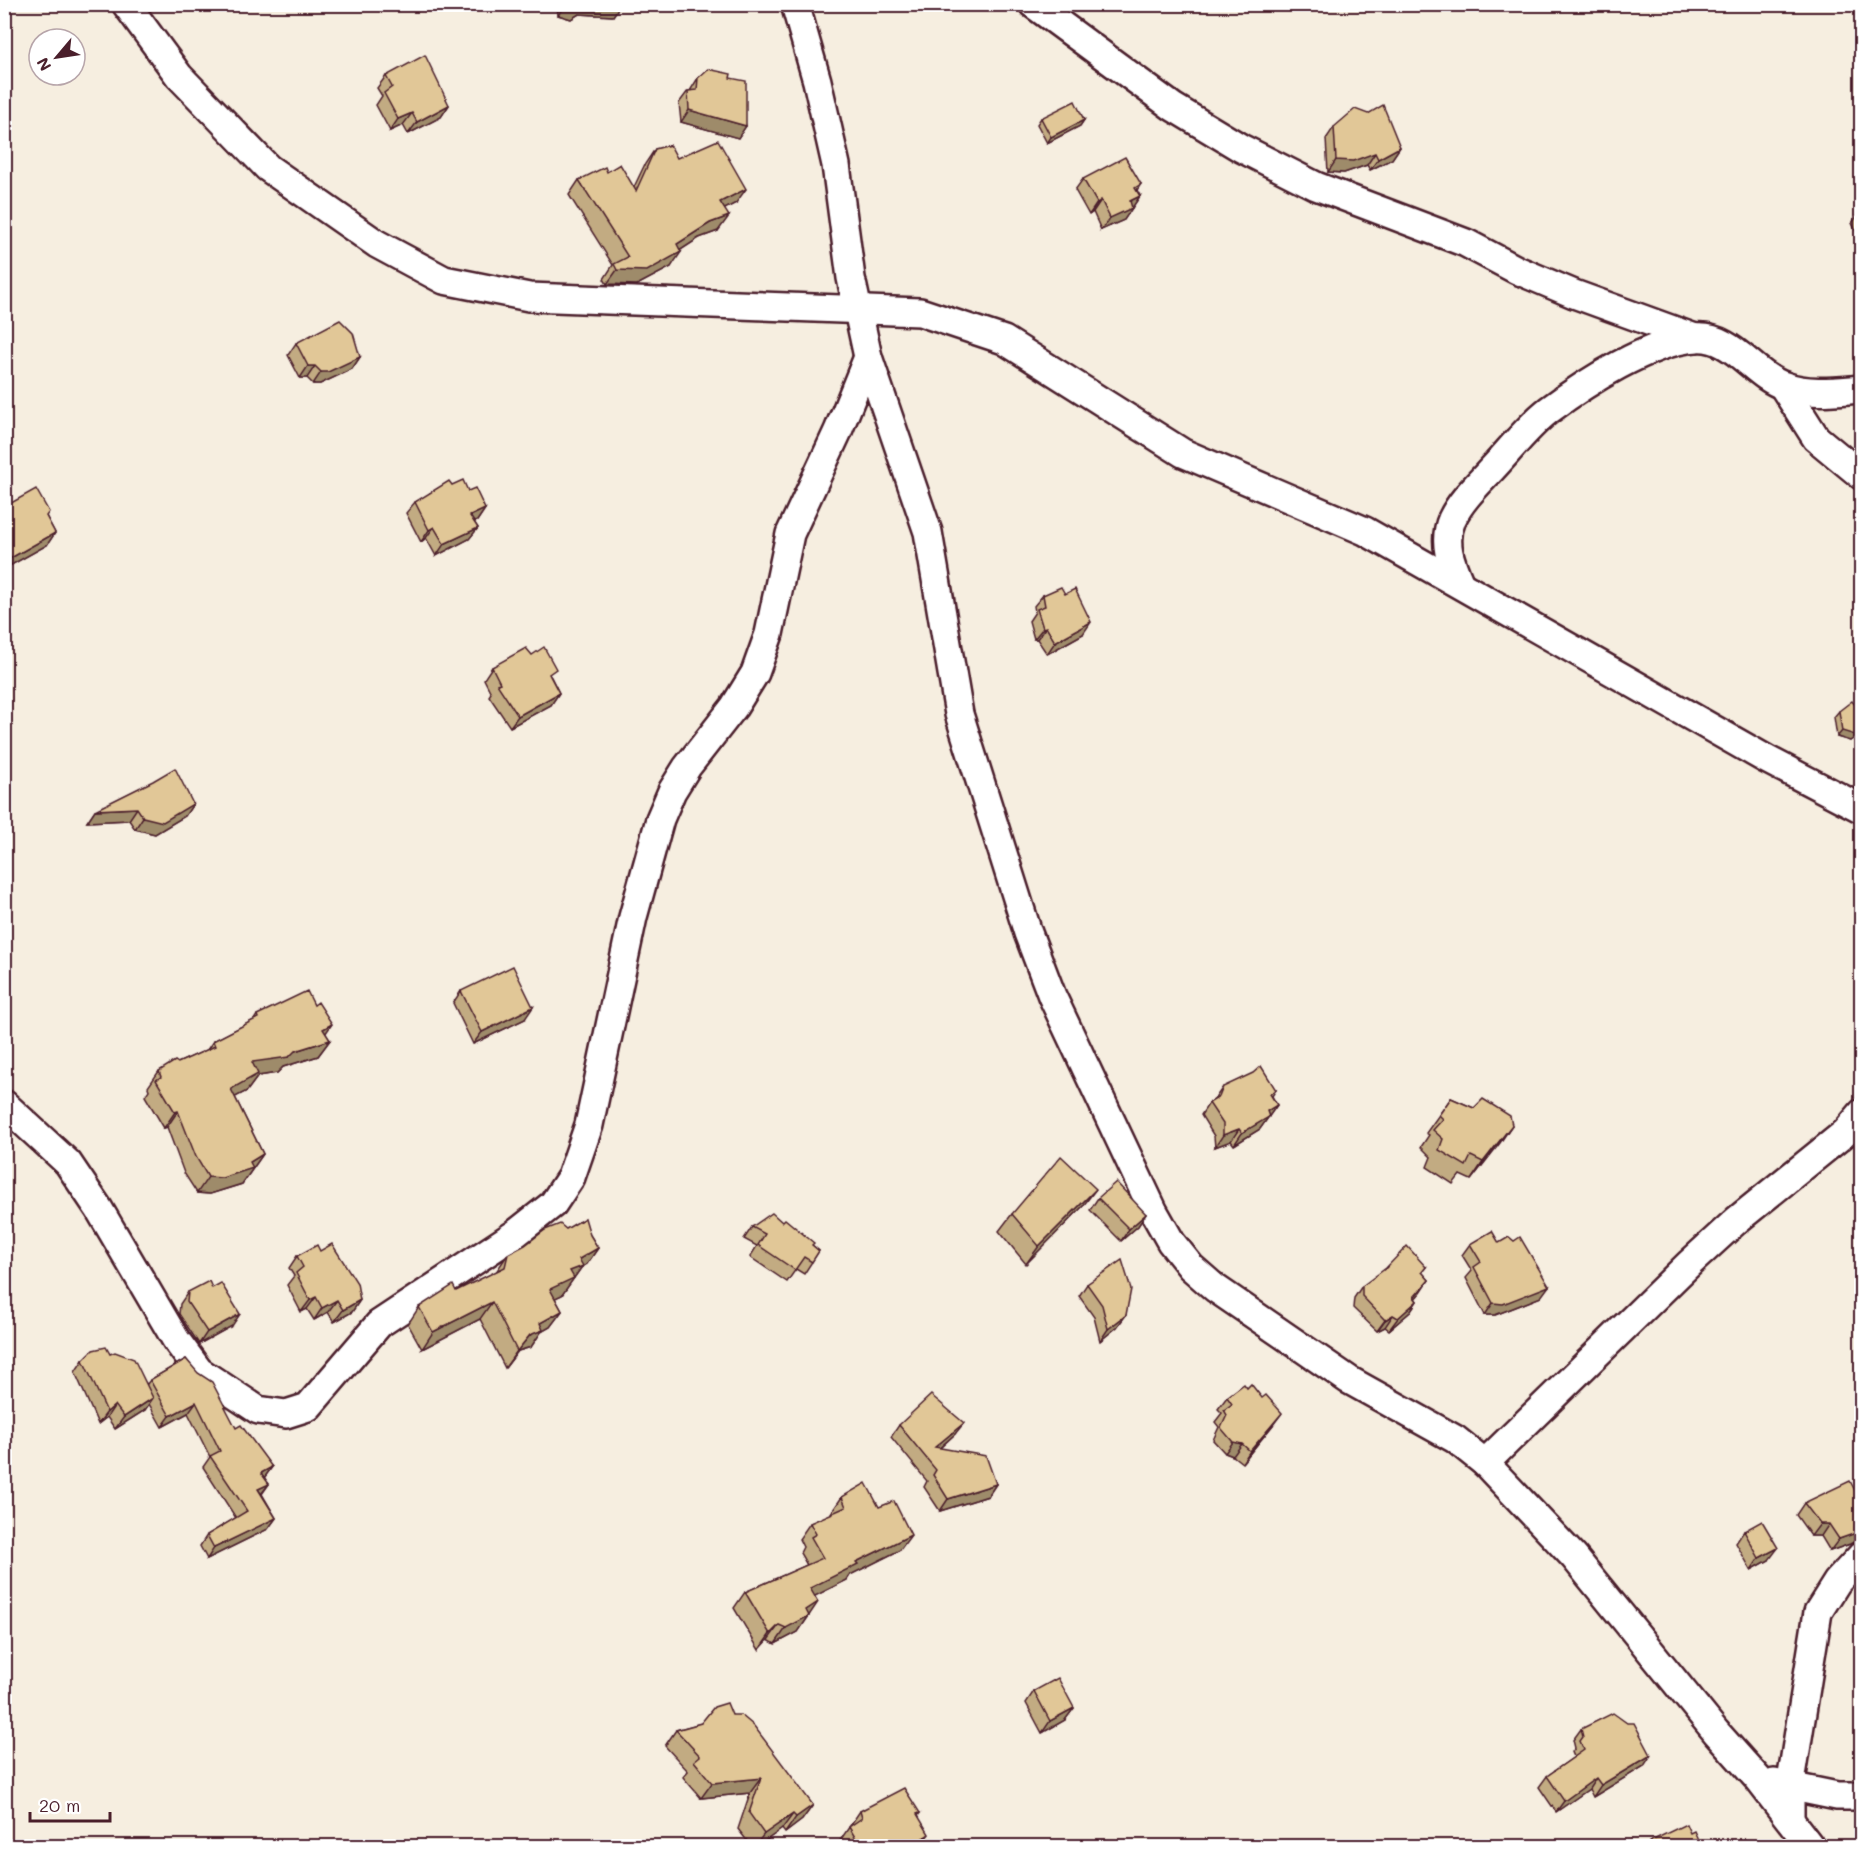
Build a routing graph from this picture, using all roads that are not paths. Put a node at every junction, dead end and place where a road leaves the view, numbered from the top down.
1 (126, 4) edge
2 (795, 4) edge
3 (1033, 4) edge
4 (858, 309) junction
5 (1695, 338) junction
6 (868, 357) junction
7 (1783, 386) junction
8 (1862, 389) edge
9 (1862, 476) edge
10 (1460, 584) junction
11 (1862, 809) edge
12 (4, 1104) edge
13 (1862, 1113) edge
14 (1485, 1463) junction
15 (1862, 1555) edge
16 (1758, 1779) junction
17 (1790, 1788) junction
18 (1862, 1796) edge
19 (1790, 1819) junction
20 (1810, 1846) edge

1 - 4 street
2 - 4 street
3 - 5 street
4 - 6 street
4 - 10 street
5 - 7 street
5 - 10 street
6 - 12 street
6 - 14 street
7 - 8 street
7 - 9 street
10 - 11 street
13 - 14 street
14 - 16 street
15 - 17 street
16 - 17 street
16 - 19 street
17 - 18 street
17 - 19 street
19 - 20 street

